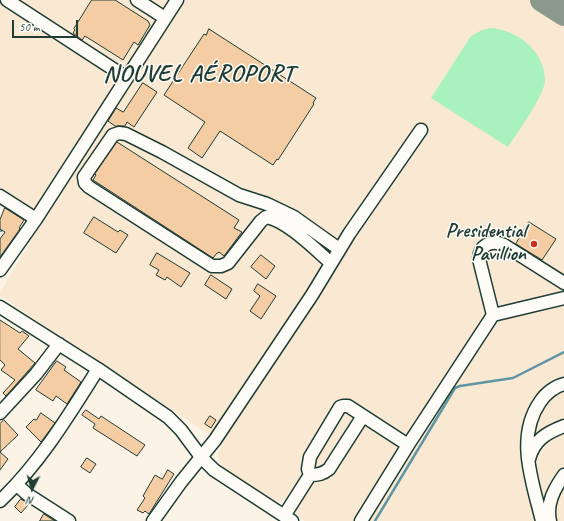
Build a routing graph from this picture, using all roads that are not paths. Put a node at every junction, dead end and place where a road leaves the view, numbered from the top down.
1 (7, 0) edge
2 (138, 0) edge
3 (177, 0) edge
4 (165, 18) junction
5 (128, 78) junction
6 (421, 130) dead end
7 (0, 196) edge
8 (37, 217) junction
9 (340, 249) junction
10 (331, 262) junction
11 (0, 270) edge
12 (564, 282) edge
13 (560, 299) edge
14 (0, 307) edge
15 (493, 315) junction
16 (59, 344) junction
17 (98, 369) junction
18 (564, 384) edge
19 (2, 409) edge
20 (363, 416) junction
21 (564, 426) edge
22 (408, 445) junction
23 (201, 457) junction
24 (528, 463) junction
25 (310, 475) junction
26 (564, 475) edge
27 (17, 485) junction
28 (0, 501) edge
29 (288, 518) edge
30 (69, 521) edge
31 (153, 521) edge
32 (361, 521) edge
33 (542, 521) edge
34 (550, 521) edge

1 - 5 street
2 - 4 street
3 - 4 street
4 - 5 street
5 - 8 street
6 - 9 street
7 - 8 street
8 - 11 street
9 - 10 street
9 - 10 street
10 - 23 street
12 - 13 street
12 - 15 street
13 - 15 street
14 - 16 street
15 - 22 street
16 - 17 street
16 - 19 street
17 - 23 street
17 - 27 street
18 - 24 street
20 - 22 street
20 - 25 street
20 - 25 street
21 - 24 street
22 - 32 street
23 - 29 street
23 - 31 street
24 - 33 street
25 - 29 street
26 - 34 street
27 - 28 street
27 - 30 street

